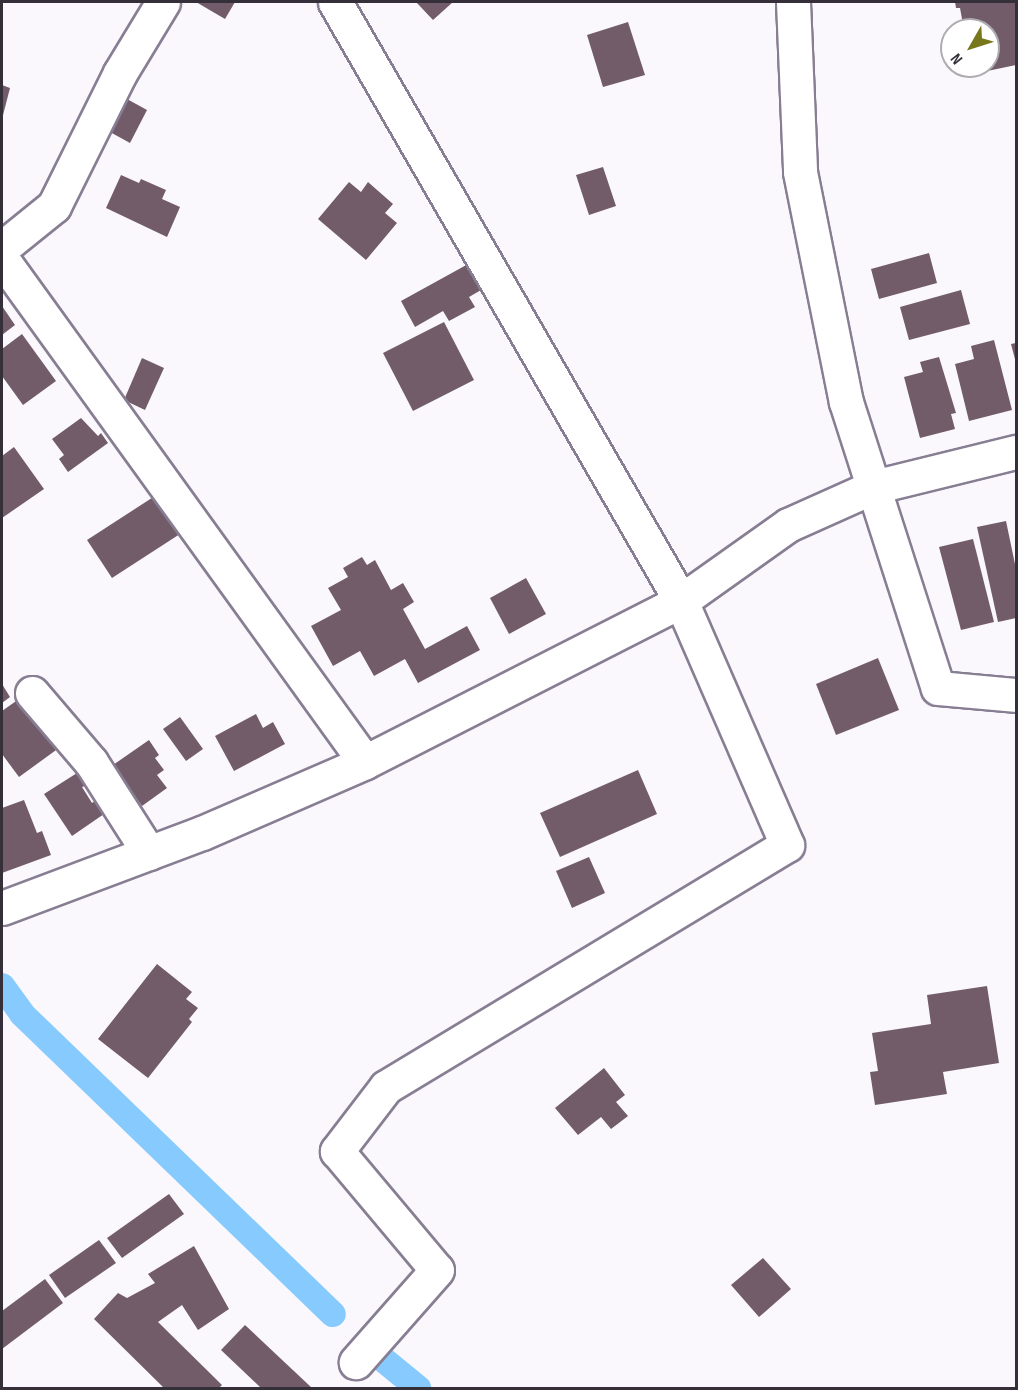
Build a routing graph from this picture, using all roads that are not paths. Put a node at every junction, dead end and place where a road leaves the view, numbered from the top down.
1 (163, 2) edge
2 (335, 2) edge
3 (793, 2) edge
4 (2, 248) edge
5 (2, 259) edge
6 (1017, 452) edge
7 (873, 487) junction
8 (681, 602) junction
9 (32, 693) dead end
10 (1017, 696) edge
11 (365, 762) junction
12 (149, 853) junction
13 (2, 908) edge
14 (356, 1362) dead end

1 - 4 street
2 - 8 street
3 - 7 street
5 - 11 street
6 - 7 street
7 - 8 street
7 - 10 street
8 - 11 street
8 - 14 street
9 - 12 street
11 - 12 street
12 - 13 street

